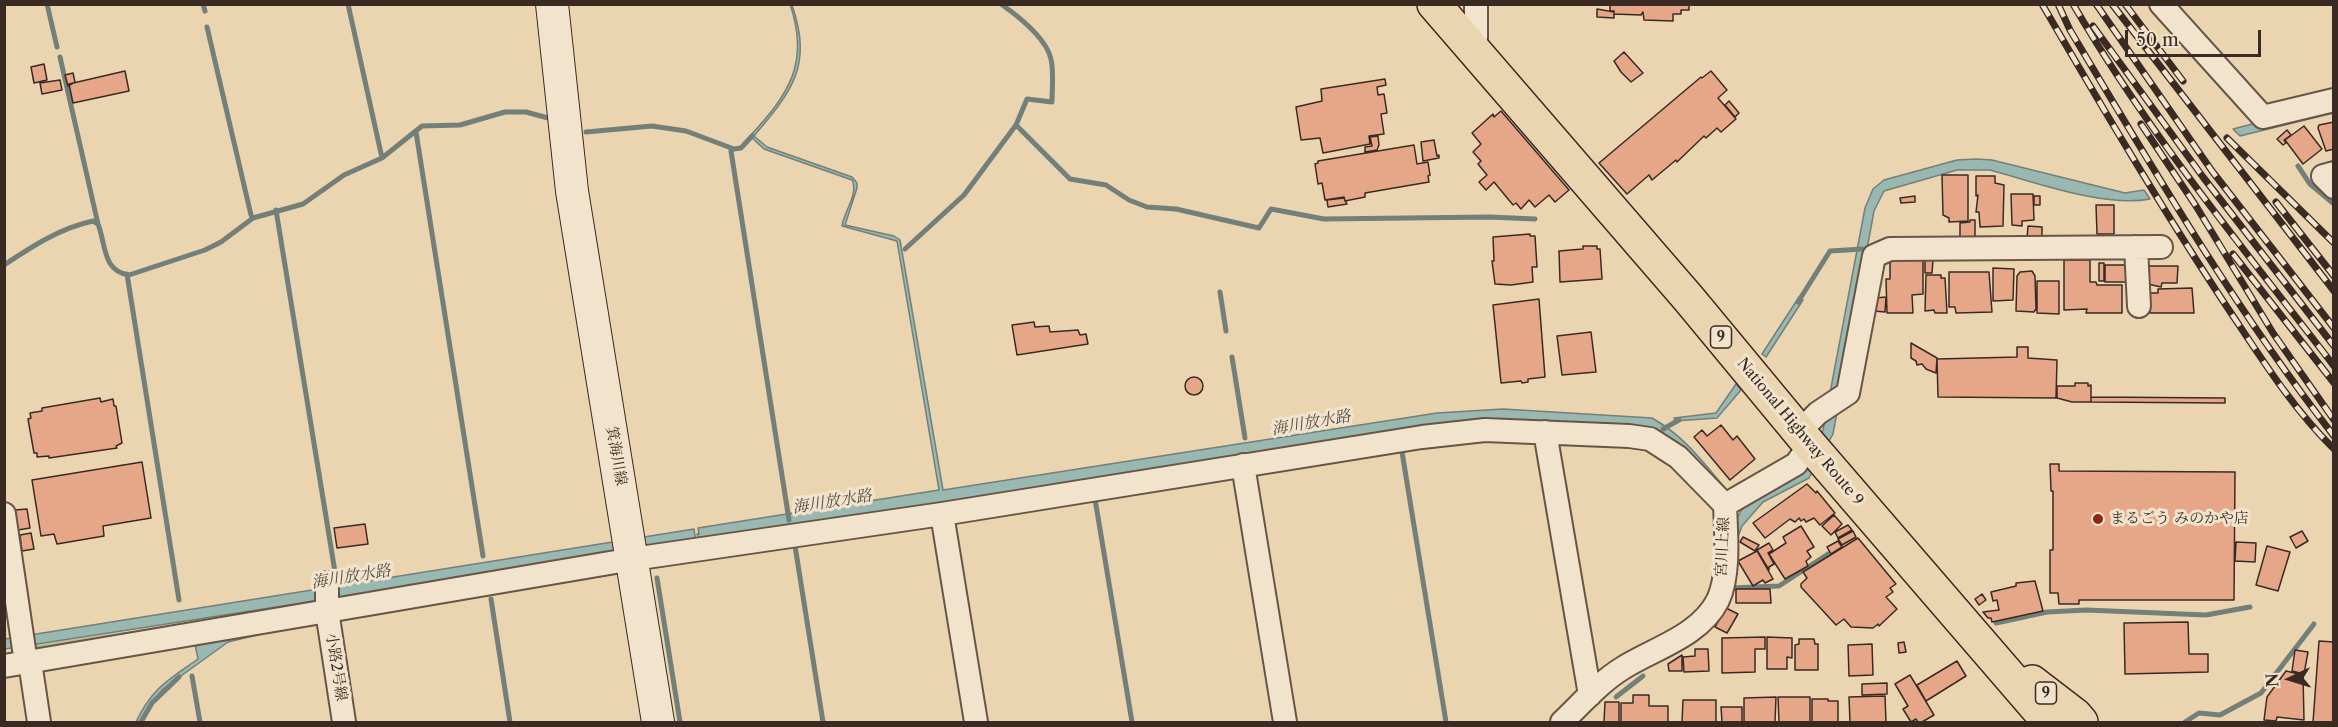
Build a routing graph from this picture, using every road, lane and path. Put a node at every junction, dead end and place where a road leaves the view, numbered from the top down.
1 (552, 4) edge
2 (1434, 4) edge
3 (1476, 4) edge
4 (2161, 4) edge
5 (1476, 50) junction
6 (2334, 100) edge
7 (2334, 173) edge
8 (2334, 187) edge
9 (2136, 247) junction
10 (2161, 247) dead end
11 (2139, 306) dead end
12 (1545, 432) junction
13 (1805, 439) junction
14 (1243, 465) junction
15 (1725, 505) junction
16 (4, 514) edge
17 (942, 514) junction
18 (633, 559) junction
19 (327, 599) junction
20 (27, 659) junction
21 (4, 666) edge
22 (2006, 671) junction
23 (1590, 695) junction
24 (39, 723) edge
25 (344, 723) edge
26 (658, 723) edge
27 (976, 723) edge
28 (1285, 723) edge
29 (1562, 723) edge
30 (2025, 723) edge
31 (2049, 723) edge
32 (2081, 723) edge

1 - 18 street, 箕海川線
2 - 5 highway, National Highway Route 9 / 9
3 - 5 street
4 - 6 street
5 - 13 highway, National Highway Route 9 / 9
7 - 8 street
9 - 10 street
9 - 11 street
9 - 13 street, 宮川上線
12 - 14 street
12 - 15 street
12 - 23 street
13 - 15 street, 宮川上線
13 - 22 highway, National Highway Route 9 / 9
14 - 17 street
14 - 28 street
15 - 23 street, 宮川上線
16 - 20 street
17 - 18 street
17 - 27 street
18 - 19 street
18 - 26 street, 箕海川線
19 - 20 street
19 - 25 street, 小路2号線
20 - 21 street
20 - 24 street
22 - 30 highway, 9
22 - 31 highway, National Highway Route 9 / 9
22 - 32 highway, 9
23 - 29 street, 宮川上線

